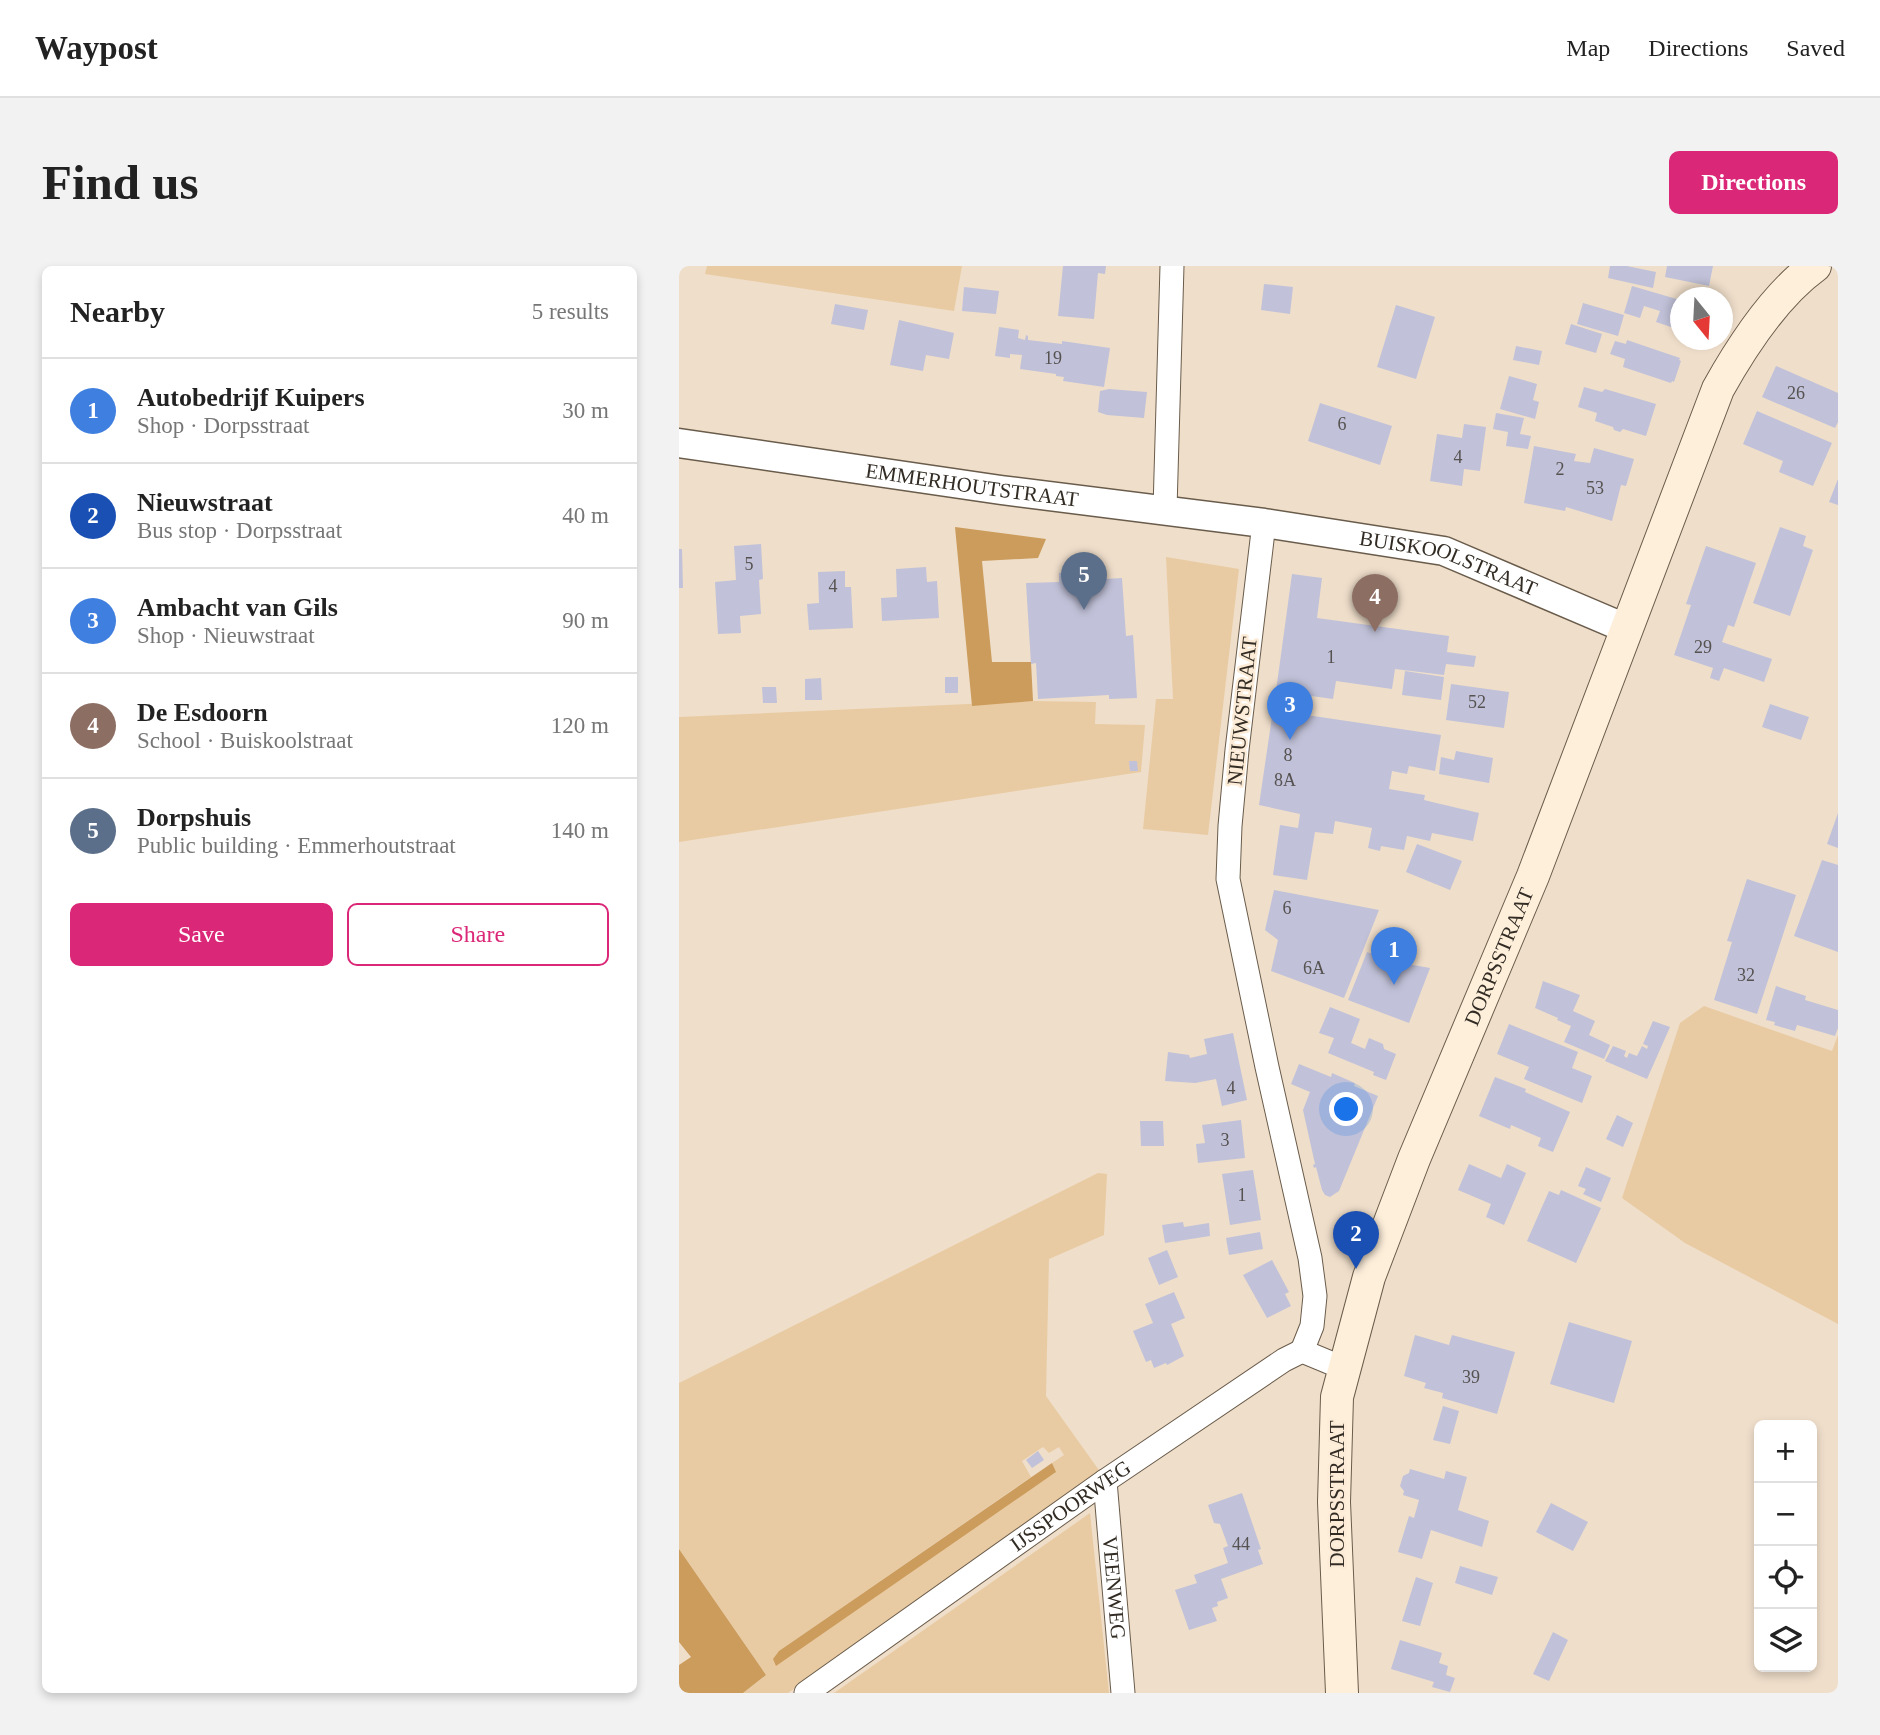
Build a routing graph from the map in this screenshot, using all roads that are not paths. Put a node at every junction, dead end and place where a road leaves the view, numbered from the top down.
1 (1172, 266) edge
2 (1815, 266) edge
3 (679, 443) edge
4 (1165, 509) junction
5 (1264, 523) junction
6 (1625, 628) junction
7 (1301, 1351) junction
8 (1343, 1368) junction
9 (1105, 1481) junction
10 (806, 1693) edge
11 (1123, 1693) edge
12 (1342, 1693) edge

1 - 4 street
2 - 6 main road, DORPSSTRAAT
3 - 4 street, EMMERHOUTSTRAAT
4 - 5 street, EMMERHOUTSTRAAT
5 - 6 street, BUISKOOLSTRAAT
5 - 7 street, NIEUWSTRAAT
6 - 8 main road, DORPSSTRAAT
7 - 8 street
7 - 9 street, IJSSPOORWEG
8 - 12 main road, DORPSSTRAAT
9 - 10 street, IJSSPOORWEG
9 - 11 street, VEENWEG

